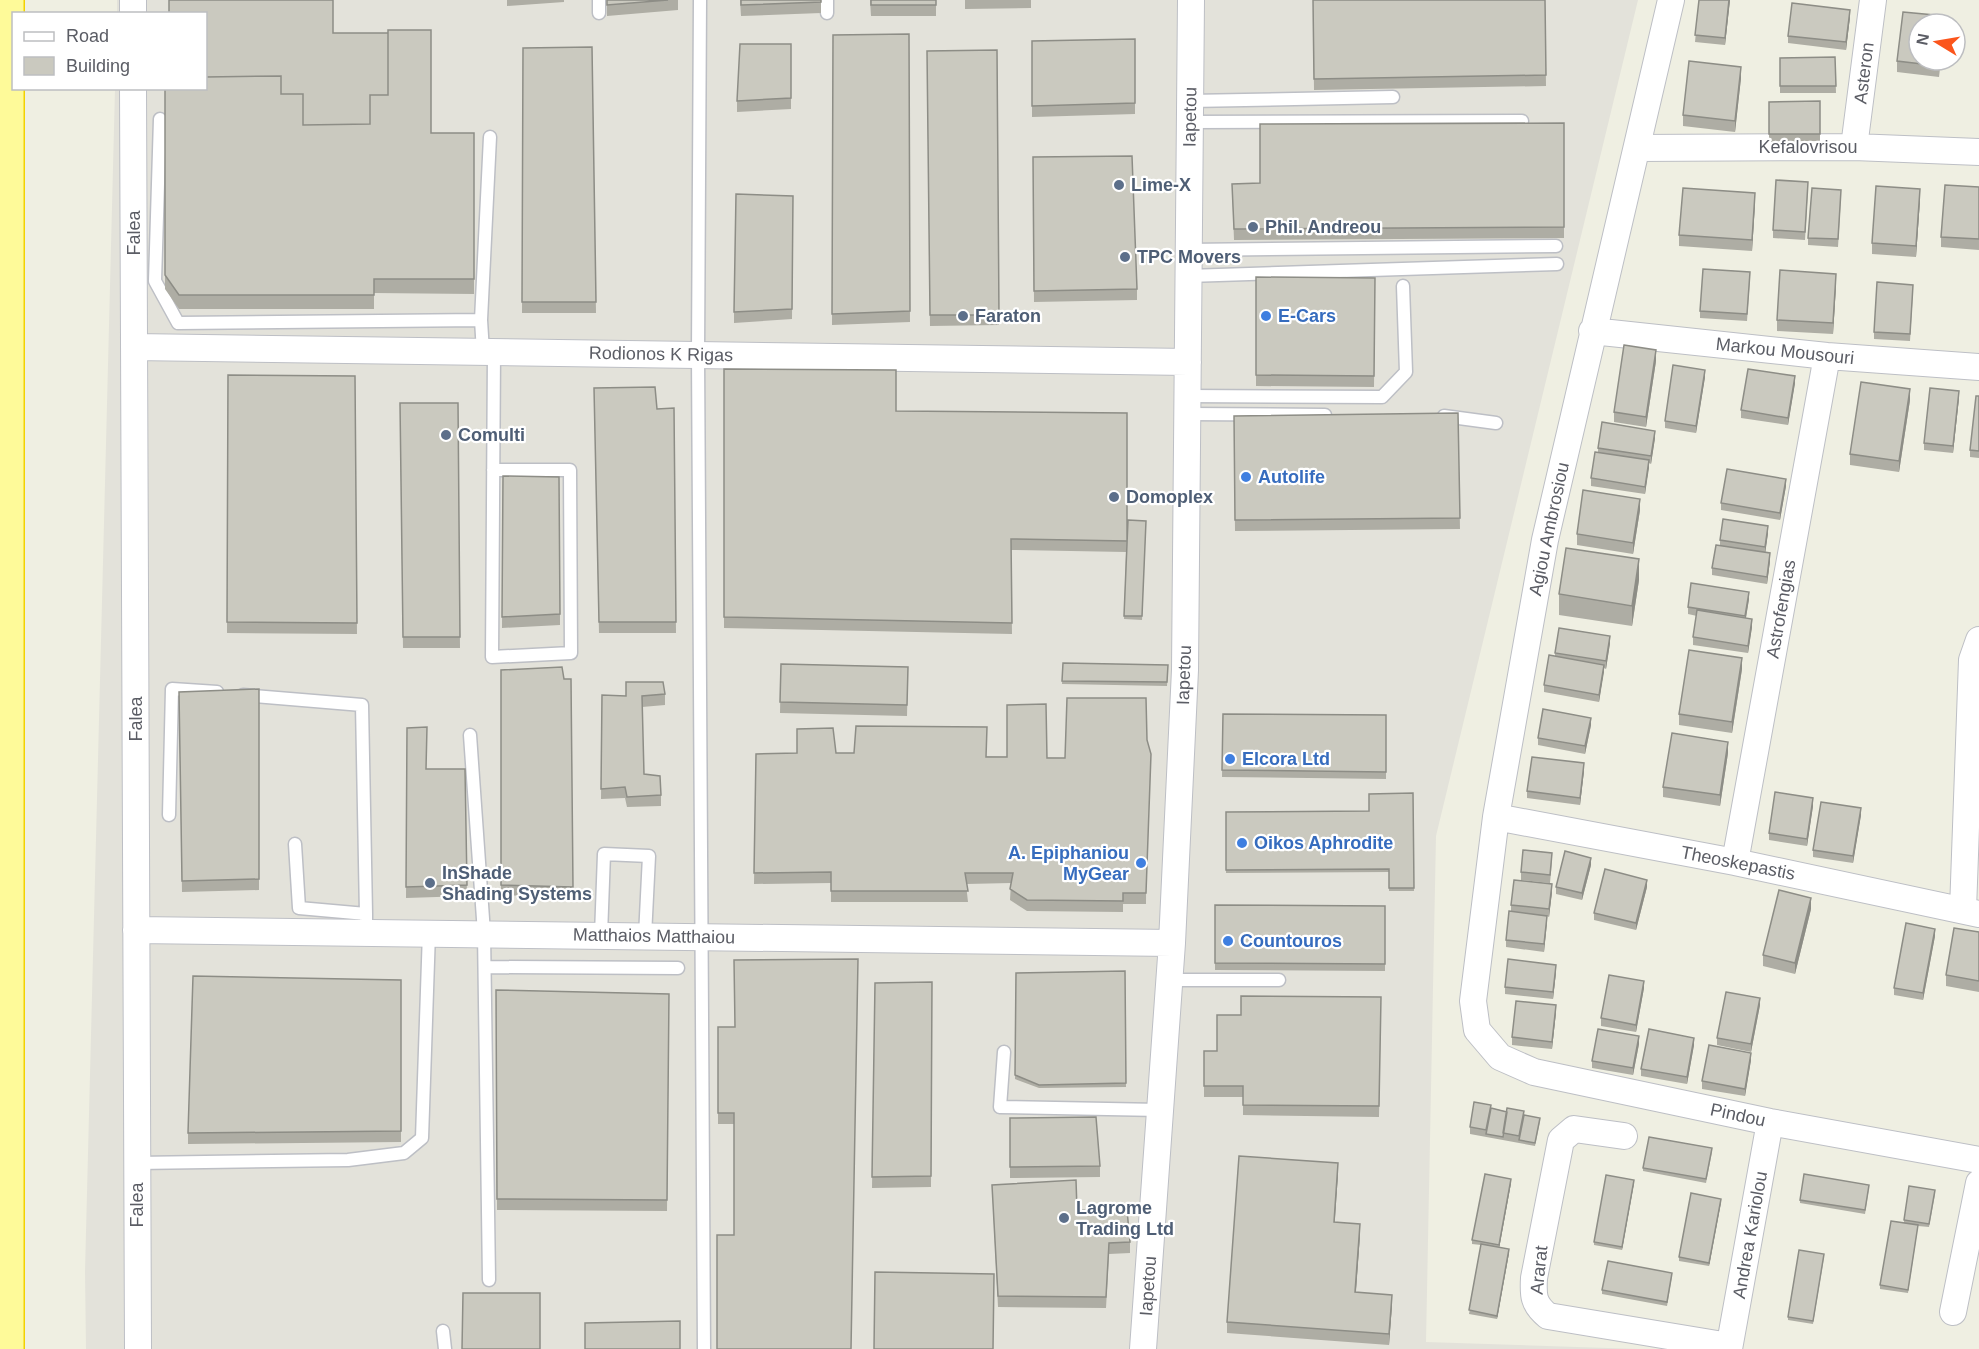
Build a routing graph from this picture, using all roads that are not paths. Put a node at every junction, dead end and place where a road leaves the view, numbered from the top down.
1 (7, 0) edge
2 (700, 0) edge
3 (827, 0) edge
4 (1191, 0) edge
5 (1671, 0) edge
6 (1873, 0) edge
7 (827, 14) dead end
8 (133, 90) edge
9 (1393, 97) dead end
10 (1190, 112) junction
11 (160, 119) dead end
12 (1522, 121) edge
13 (490, 137) dead end
14 (1854, 147) junction
15 (1637, 148) junction
16 (1979, 152) edge
17 (1556, 246) dead end
18 (1188, 250) junction
19 (1557, 264) dead end
20 (1188, 276) junction
21 (1403, 286) dead end
22 (481, 320) junction
23 (1592, 331) junction
24 (134, 347) junction
25 (488, 352) junction
26 (698, 355) junction
27 (1827, 356) junction
28 (1188, 362) junction
29 (1979, 368) edge
30 (1187, 405) junction
31 (1341, 415) edge
32 (1436, 416) edge
33 (1496, 423) dead end
34 (493, 470) junction
35 (1979, 640) edge
36 (470, 735) dead end
37 (168, 815) dead end
38 (1496, 817) junction
39 (295, 844) dead end
40 (1735, 862) junction
41 (1971, 912) edge
42 (366, 923) junction
43 (136, 930) junction
44 (429, 932) junction
45 (484, 933) junction
46 (601, 935) junction
47 (645, 936) junction
48 (700, 936) junction
49 (1172, 943) junction
50 (484, 967) junction
51 (678, 968) dead end
52 (1169, 980) junction
53 (1279, 980) dead end
54 (1004, 1052) dead end
55 (1500, 1058) joint
56 (1160, 1110) junction
57 (8, 1111) junction
58 (1770, 1122) junction
59 (1624, 1136) dead end
60 (1979, 1160) edge
61 (137, 1163) junction
62 (1979, 1183) edge
63 (489, 1280) dead end
64 (1953, 1312) dead end
65 (443, 1331) dead end
66 (1729, 1348) edge
67 (7, 1349) edge
68 (20, 1349) edge
69 (138, 1349) edge
70 (445, 1349) edge
71 (704, 1349) edge
72 (1143, 1349) edge

1 - 57 highway
2 - 26 lane
3 - 7 lane
4 - 10 street, Iapetou
5 - 15 street, Agiou Ambrosiou
6 - 14 street, Asteron
8 - 24 street, Falea
9 - 10 lane
10 - 12 lane
10 - 18 street, Iapetou
11 - 22 lane
13 - 22 lane
14 - 15 street, Kefalovrisou
14 - 16 street, Kefalovrisou
15 - 23 street, Agiou Ambrosiou
17 - 18 lane
18 - 20 street, Iapetou
19 - 20 lane
20 - 28 street, Iapetou
21 - 30 lane
22 - 25 lane
23 - 27 street, Markou Mousouri
23 - 38 street, Agiou Ambrosiou
24 - 25 street, Rodionos K Rigas
24 - 43 street, Falea
25 - 26 street, Rodionos K Rigas
25 - 34 lane
26 - 28 street, Rodionos K Rigas
26 - 48 lane
27 - 29 street, Markou Mousouri
27 - 40 street, Astrofengias
28 - 30 street, Iapetou
30 - 31 lane
30 - 49 street, Iapetou
32 - 33 lane
34 - 34 lane
35 - 41 street
36 - 45 lane
37 - 42 lane
38 - 40 street, Theoskepastis
38 - 55 street, Agiou Ambrosiou
39 - 42 lane
40 - 41 street, Theoskepastis
42 - 43 street, Matthaios Matthaiou
42 - 44 street, Matthaios Matthaiou
43 - 61 street, Falea
44 - 45 street, Matthaios Matthaiou
44 - 61 lane
45 - 46 street, Matthaios Matthaiou
45 - 50 lane
46 - 47 street, Matthaios Matthaiou
46 - 47 lane
47 - 48 street, Matthaios Matthaiou
48 - 49 street, Matthaios Matthaiou
48 - 71 lane
49 - 52 street, Iapetou
50 - 51 lane
50 - 63 lane
52 - 53 lane
52 - 56 street, Iapetou
54 - 56 lane
55 - 58 street, Pindou
56 - 72 street, Iapetou
57 - 67 highway
57 - 68 highway
58 - 60 street, Pindou
58 - 66 street, Andrea Kariolou
59 - 66 street, Ararat
61 - 69 street, Falea
62 - 64 street
65 - 70 lane

